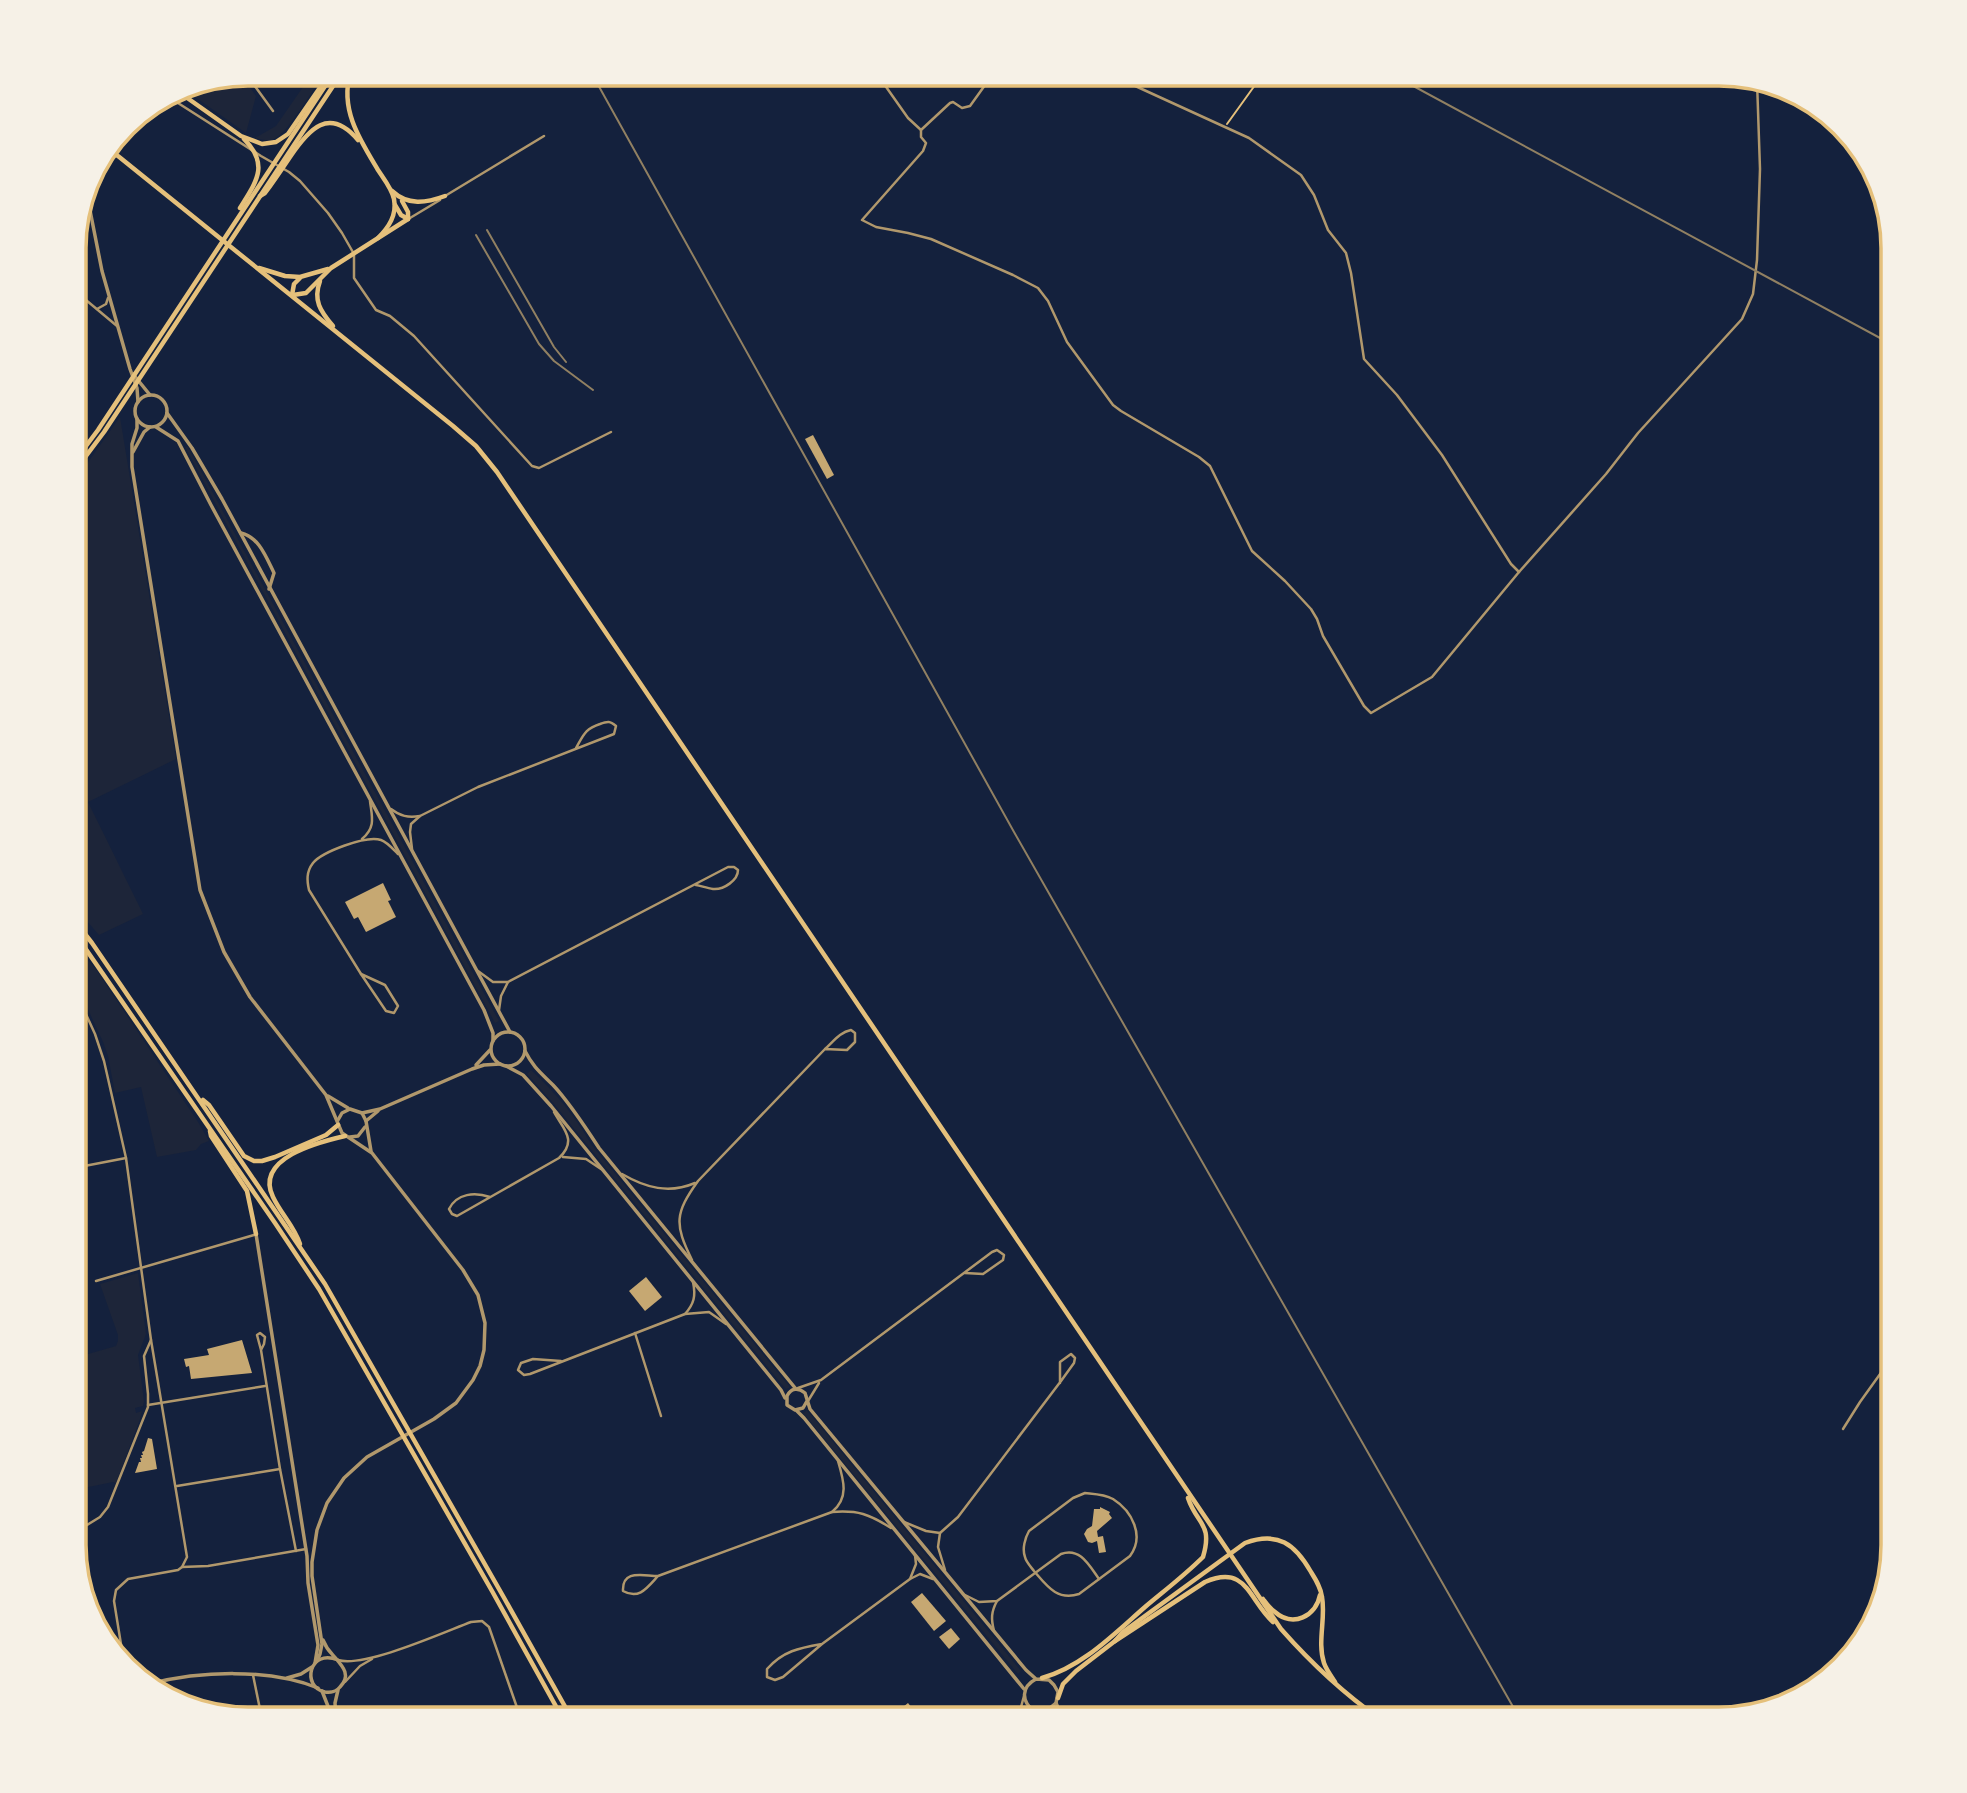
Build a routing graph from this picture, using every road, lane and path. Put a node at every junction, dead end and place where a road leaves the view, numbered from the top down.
1 (255, 86) edge
2 (324, 86) edge
3 (326, 86) edge
4 (333, 86) edge
5 (347, 86) edge
6 (885, 86) edge
7 (984, 86) edge
8 (1136, 86) edge
9 (1254, 86) edge
10 (1757, 90) edge
11 (187, 98) edge
12 (177, 102) edge
13 (273, 111) dead end
14 (1225, 126) junction
15 (921, 130) junction
16 (241, 136) junction
17 (544, 136) dead end
18 (363, 146) junction
19 (115, 155) edge
20 (281, 163) junction
21 (391, 191) junction
22 (445, 196) junction
23 (400, 198) junction
24 (394, 203) junction
25 (90, 212) edge
26 (408, 219) junction
27 (227, 234) junction
28 (378, 238) junction
29 (354, 254) junction
30 (255, 267) junction
31 (331, 268) junction
32 (300, 277) junction
33 (322, 277) junction
34 (292, 295) junction
35 (109, 297) junction
36 (86, 300) edge
37 (97, 309) junction
38 (117, 326) junction
39 (337, 332) junction
40 (130, 369) junction
41 (150, 396) junction
42 (138, 402) junction
43 (167, 413) junction
44 (137, 419) junction
45 (150, 427) junction
46 (156, 427) junction
47 (611, 432) dead end
48 (86, 446) edge
49 (132, 454) junction
50 (86, 456) edge
51 (240, 533) junction
52 (1519, 572) junction
53 (269, 589) junction
54 (576, 748) junction
55 (370, 801) junction
56 (387, 805) junction
57 (420, 816) junction
58 (362, 839) junction
59 (400, 856) junction
60 (414, 856) junction
61 (696, 885) junction
62 (86, 935) edge
63 (86, 949) edge
64 (474, 968) junction
65 (361, 974) junction
66 (508, 982) junction
67 (499, 1013) junction
68 (86, 1014) edge
69 (510, 1032) junction
70 (493, 1041) junction
71 (491, 1047) junction
72 (825, 1049) junction
73 (525, 1051) junction
74 (500, 1064) junction
75 (506, 1066) junction
76 (472, 1069) junction
77 (196, 1093) junction
78 (326, 1095) junction
79 (551, 1106) junction
80 (350, 1109) junction
81 (380, 1109) junction
82 (362, 1113) junction
83 (338, 1123) junction
84 (366, 1123) junction
85 (208, 1126) junction
86 (347, 1136) junction
87 (372, 1153) junction
88 (126, 1158) junction
89 (559, 1158) junction
90 (86, 1166) edge
91 (603, 1171) junction
92 (619, 1172) junction
93 (698, 1181) junction
94 (490, 1197) junction
95 (257, 1234) junction
96 (303, 1251) junction
97 (693, 1261) junction
98 (141, 1268) junction
99 (965, 1273) junction
100 (96, 1281) dead end
101 (693, 1281) junction
102 (685, 1314) junction
103 (730, 1327) junction
104 (635, 1334) junction
105 (151, 1340) junction
106 (261, 1350) dead end
107 (561, 1362) junction
108 (1881, 1374) edge
109 (821, 1380) junction
110 (1060, 1383) junction
111 (267, 1386) junction
112 (796, 1389) junction
113 (786, 1400) junction
114 (807, 1401) junction
115 (162, 1403) junction
116 (148, 1405) junction
117 (795, 1410) junction
118 (662, 1416) dead end
119 (1843, 1429) dead end
120 (837, 1459) junction
121 (280, 1469) junction
122 (176, 1486) junction
123 (1185, 1490) junction
124 (832, 1513) junction
125 (904, 1522) junction
126 (86, 1526) edge
127 (896, 1531) junction
128 (940, 1532) junction
129 (306, 1549) junction
130 (296, 1551) junction
131 (915, 1555) junction
132 (183, 1567) junction
133 (1036, 1572) junction
134 (946, 1573) junction
135 (658, 1576) junction
136 (910, 1579) junction
137 (1099, 1579) junction
138 (936, 1580) junction
139 (1321, 1591) junction
140 (1255, 1592) junction
141 (963, 1593) junction
142 (997, 1601) junction
143 (1281, 1629) junction
144 (995, 1633) junction
145 (321, 1636) junction
146 (1113, 1639) junction
147 (822, 1644) junction
148 (121, 1647) edge
149 (374, 1657) junction
150 (338, 1660) junction
151 (315, 1663) junction
152 (253, 1675) junction
153 (275, 1678) junction
154 (1039, 1679) junction
155 (161, 1682) edge
156 (343, 1685) junction
157 (1337, 1686) junction
158 (338, 1689) junction
159 (320, 1690) junction
160 (1025, 1690) junction
161 (1024, 1696) junction
162 (1057, 1700) junction
163 (259, 1707) edge
164 (328, 1707) edge
165 (335, 1707) edge
166 (517, 1707) edge
167 (556, 1707) edge
168 (565, 1707) edge
169 (1021, 1707) edge
170 (1029, 1707) edge
171 (1051, 1707) edge
172 (1059, 1707) edge
173 (1364, 1707) edge

1 - 13 street
2 - 16 main road
3 - 20 main road
4 - 20 main road
5 - 18 main road
6 - 15 street
7 - 15 street
8 - 14 street
9 - 14 path
10 - 52 street
11 - 16 main road
12 - 29 street
14 - 52 street
15 - 52 street
16 - 27 main road
17 - 22 street
18 - 20 main road
18 - 21 main road
19 - 30 main road
20 - 27 main road
20 - 50 main road
21 - 23 main road
21 - 24 main road
22 - 23 main road
22 - 26 street
23 - 26 main road
24 - 26 main road
24 - 28 main road
25 - 35 street
26 - 28 main road
27 - 48 main road
28 - 29 main road
29 - 31 main road
29 - 47 street
30 - 32 main road
30 - 34 main road
31 - 32 main road
31 - 33 main road
32 - 34 main road
33 - 34 main road
33 - 39 main road
34 - 39 main road
35 - 37 street
35 - 38 street
36 - 37 street
37 - 38 street
38 - 40 street
39 - 123 main road
40 - 41 street
40 - 42 street
41 - 42 street
41 - 43 street
42 - 44 street
43 - 46 street
43 - 51 street
44 - 45 street
44 - 49 street
45 - 46 street
45 - 49 street
46 - 55 street
49 - 78 street
51 - 53 street
51 - 53 street
53 - 56 street
54 - 54 street
54 - 57 street
55 - 58 street
55 - 59 street
56 - 57 street
56 - 60 street
57 - 60 street
58 - 59 street
58 - 65 street
59 - 70 street
60 - 64 street
61 - 61 street
61 - 66 street
62 - 77 main road
63 - 85 main road
64 - 66 street
64 - 67 street
65 - 65 street
66 - 67 street
67 - 69 street
68 - 88 street
69 - 70 street
69 - 73 street
70 - 71 street
71 - 74 street
71 - 76 street
72 - 72 street
72 - 93 street
73 - 75 street
73 - 92 street
74 - 75 street
74 - 76 street
75 - 79 street
76 - 81 street
77 - 83 main road
77 - 96 main road
78 - 80 street
78 - 83 street
79 - 89 street
79 - 91 street
80 - 82 street
80 - 83 street
81 - 82 street
81 - 84 street
82 - 84 street
83 - 86 street
84 - 86 street
84 - 87 street
85 - 95 main road
85 - 167 main road
86 - 87 street
86 - 96 main road
87 - 145 street
88 - 90 street
88 - 98 street
89 - 91 street
89 - 94 street
91 - 101 street
92 - 93 street
92 - 97 street
93 - 97 street
94 - 94 street
95 - 98 street
95 - 129 street
96 - 168 main road
97 - 112 street
98 - 100 street
98 - 105 street
99 - 99 street
99 - 109 street
101 - 102 street
101 - 103 street
102 - 103 street
102 - 104 street
103 - 113 street
104 - 107 street
104 - 118 street
105 - 115 street
105 - 116 street
106 - 111 street
107 - 107 street
108 - 119 street
109 - 112 street
109 - 114 street
110 - 110 street
110 - 128 street
111 - 115 street
111 - 121 street
112 - 113 street
112 - 114 street
113 - 117 street
114 - 117 street
114 - 125 street
115 - 116 street
115 - 122 street
116 - 126 street
117 - 120 street
120 - 124 street
120 - 127 street
121 - 122 street
121 - 130 street
122 - 132 street
123 - 140 main road
123 - 146 main road
124 - 127 street
124 - 135 street
125 - 128 street
125 - 134 street
127 - 131 street
128 - 134 street
129 - 130 street
129 - 151 street
130 - 132 street
131 - 136 street
131 - 138 street
132 - 148 street
133 - 137 street
133 - 137 street
133 - 137 street
133 - 142 street
134 - 141 street
135 - 135 street
136 - 138 street
136 - 147 street
138 - 160 street
139 - 140 main road
139 - 146 main road
139 - 157 main road
140 - 143 main road
141 - 142 street
141 - 144 street
142 - 144 street
143 - 146 main road
143 - 157 main road
144 - 154 street
145 - 150 street
145 - 151 street
146 - 154 main road
146 - 162 main road
147 - 147 street
149 - 150 street
149 - 156 street
149 - 166 street
150 - 151 street
150 - 156 street
151 - 153 street
151 - 159 street
152 - 153 street
152 - 155 street
152 - 163 street
153 - 159 street
154 - 160 street
154 - 162 street
156 - 158 street
157 - 173 main road
158 - 159 street
158 - 165 street
159 - 164 street
160 - 161 street
161 - 169 street
161 - 170 street
162 - 171 street
162 - 172 street

